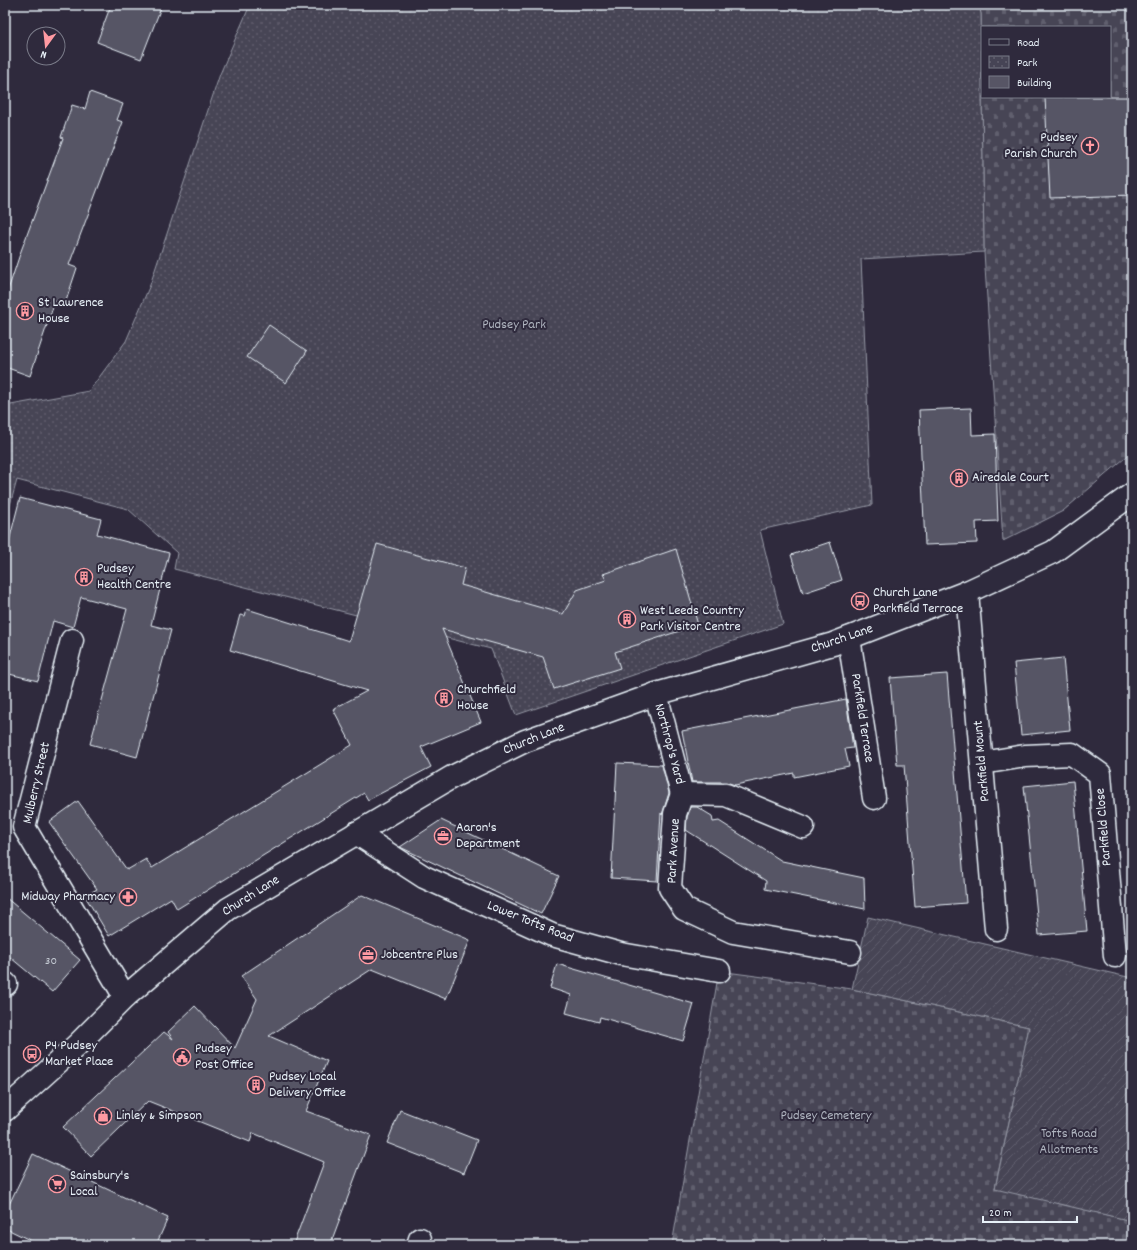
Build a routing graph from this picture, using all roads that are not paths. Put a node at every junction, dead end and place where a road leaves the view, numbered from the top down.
1 (1132, 494) edge
2 (967, 592) junction
3 (849, 638) junction
4 (72, 640) dead end
5 (656, 694) junction
6 (982, 763) junction
7 (682, 794) junction
8 (874, 798) dead end
9 (803, 827) dead end
10 (356, 833) junction
11 (996, 929) dead end
12 (850, 952) dead end
13 (1115, 956) dead end
14 (719, 971) dead end
15 (125, 997) junction
16 (5, 1110) edge

1 - 2 street, Church Lane
2 - 3 street, Church Lane
2 - 6 street, Parkfield Mount
3 - 5 street, Church Lane
3 - 8 street, Parkfield Terrace
4 - 15 street, Mulberry Street
5 - 7 street, Northrop's Yard
5 - 10 street, Church Lane
6 - 11 street, Parkfield Mount
6 - 13 street, Parkfield Close
7 - 9 street
7 - 12 street, Park Avenue
10 - 14 street, Lower Tofts Road
10 - 15 street, Church Lane
15 - 16 street, Church Lane

